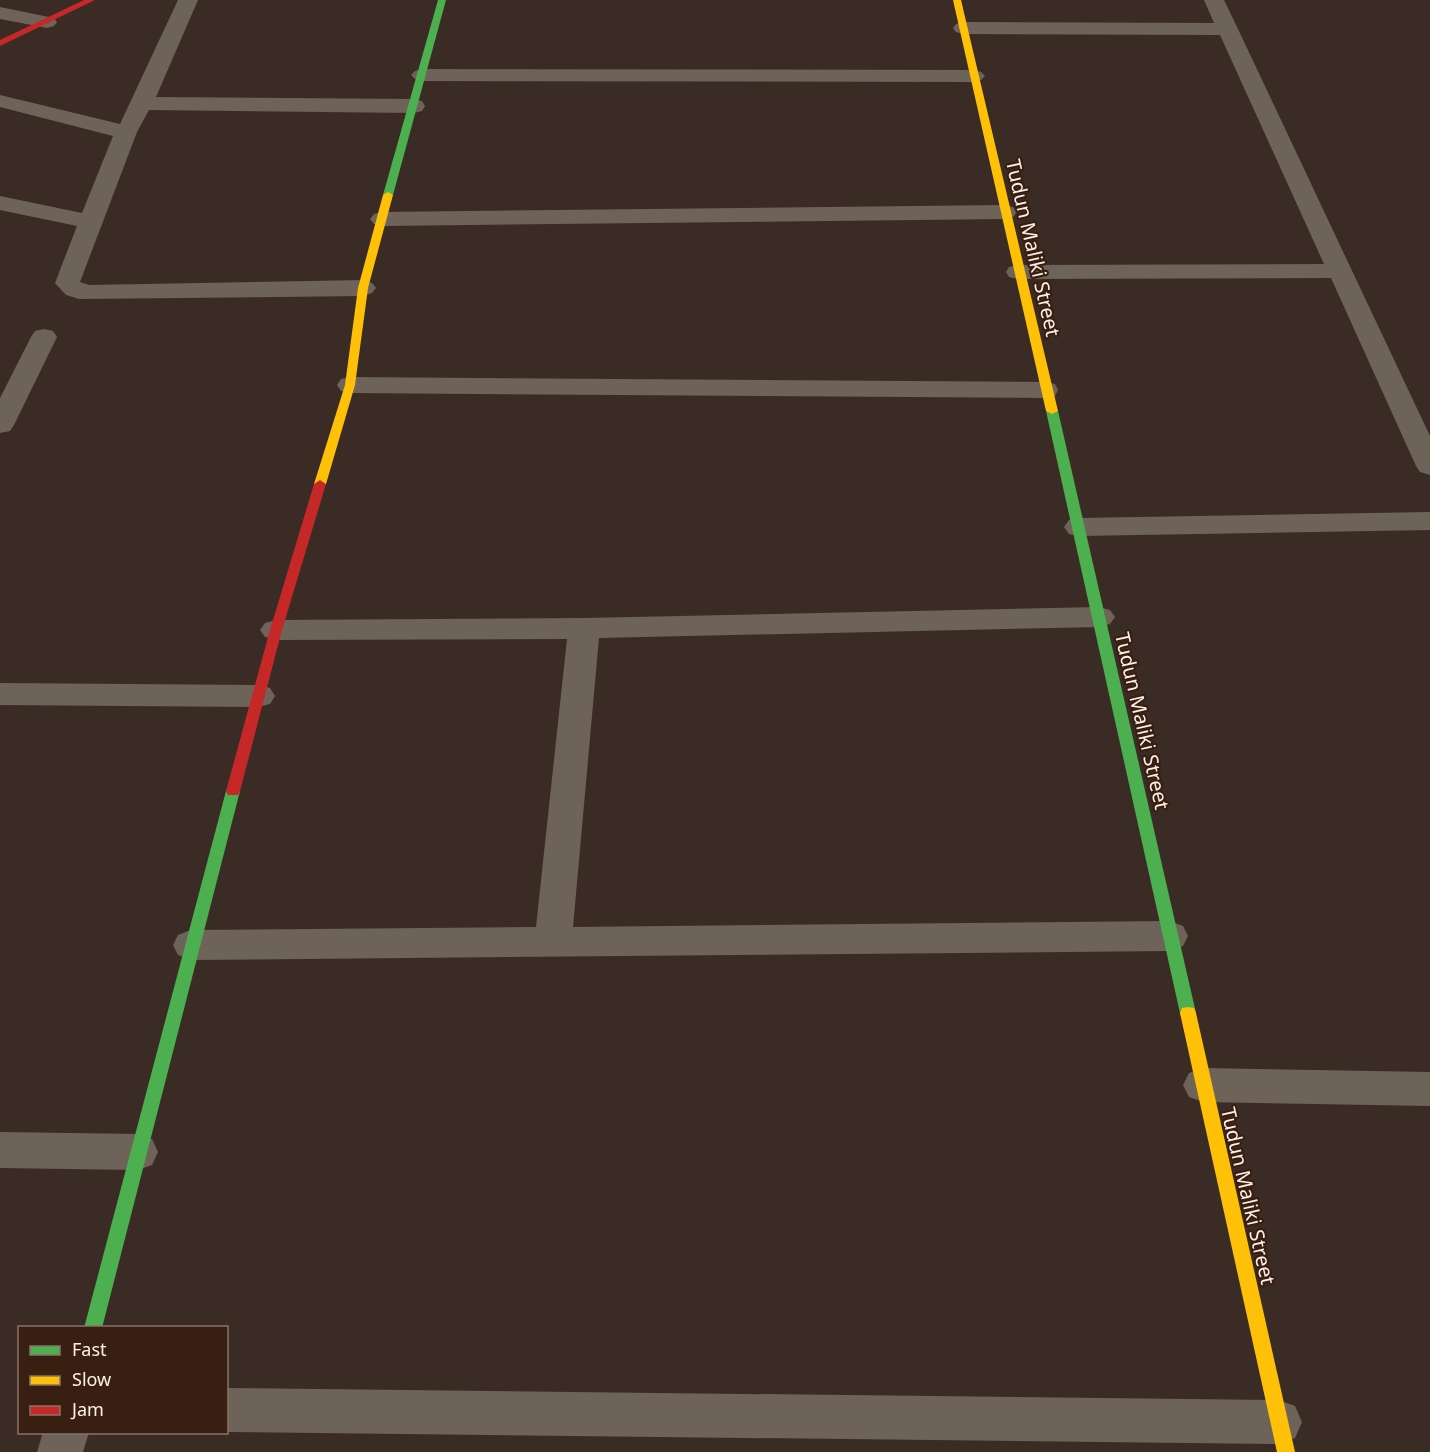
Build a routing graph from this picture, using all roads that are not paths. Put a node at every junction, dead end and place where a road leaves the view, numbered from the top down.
1 (91, 0) edge
2 (188, 0) edge
3 (442, 0) edge
4 (957, 0) edge
5 (1214, 0) edge
6 (0, 13) edge
7 (47, 22) junction
8 (963, 28) junction
9 (1228, 29) junction
10 (0, 44) edge
11 (422, 75) junction
12 (974, 76) junction
13 (0, 101) edge
14 (142, 103) junction
15 (414, 106) junction
16 (126, 132) junction
17 (6, 210) edge
18 (1005, 212) junction
19 (382, 219) junction
20 (91, 222) junction
21 (1340, 271) junction
22 (1018, 272) junction
23 (363, 288) junction
24 (44, 337) dead end
25 (12, 376) edge
26 (350, 385) junction
27 (1045, 390) junction
28 (0, 425) edge
29 (1430, 466) edge
30 (1430, 521) edge
31 (1079, 527) junction
32 (1099, 617) junction
33 (584, 628) junction
34 (276, 630) junction
35 (0, 694) edge
36 (259, 696) junction
37 (1170, 936) junction
38 (553, 942) junction
39 (191, 945) junction
40 (1203, 1085) junction
41 (1430, 1089) edge
42 (0, 1150) edge
43 (138, 1152) junction
44 (94, 1326) edge
45 (228, 1410) edge
46 (65, 1434) edge
47 (1283, 1437) edge
48 (60, 1452) edge

1 - 7 street
2 - 14 street
3 - 11 street
4 - 8 street, Tudun Maliki Street
5 - 9 street
6 - 7 street
7 - 10 street
8 - 9 street
8 - 12 street, Tudun Maliki Street
9 - 21 street
11 - 12 street
11 - 15 street
12 - 18 street, Tudun Maliki Street
13 - 16 street
14 - 15 street
14 - 16 street
15 - 19 street
16 - 20 street
17 - 20 street
18 - 19 street
18 - 22 street, Tudun Maliki Street
19 - 23 street
20 - 23 street
21 - 22 street
21 - 29 street
22 - 27 street, Tudun Maliki Street
23 - 26 street
24 - 25 street
25 - 28 street
26 - 27 street
26 - 34 street
27 - 31 street, Tudun Maliki Street
30 - 31 street
31 - 32 street, Tudun Maliki Street
32 - 33 street
32 - 37 street, Tudun Maliki Street
33 - 34 street
33 - 38 street
34 - 36 street
35 - 36 street
36 - 39 street
37 - 38 street
37 - 40 street, Tudun Maliki Street
38 - 39 street
39 - 43 street
40 - 41 street
40 - 47 street, Tudun Maliki Street
42 - 43 street
43 - 44 street
45 - 47 street
46 - 48 street

